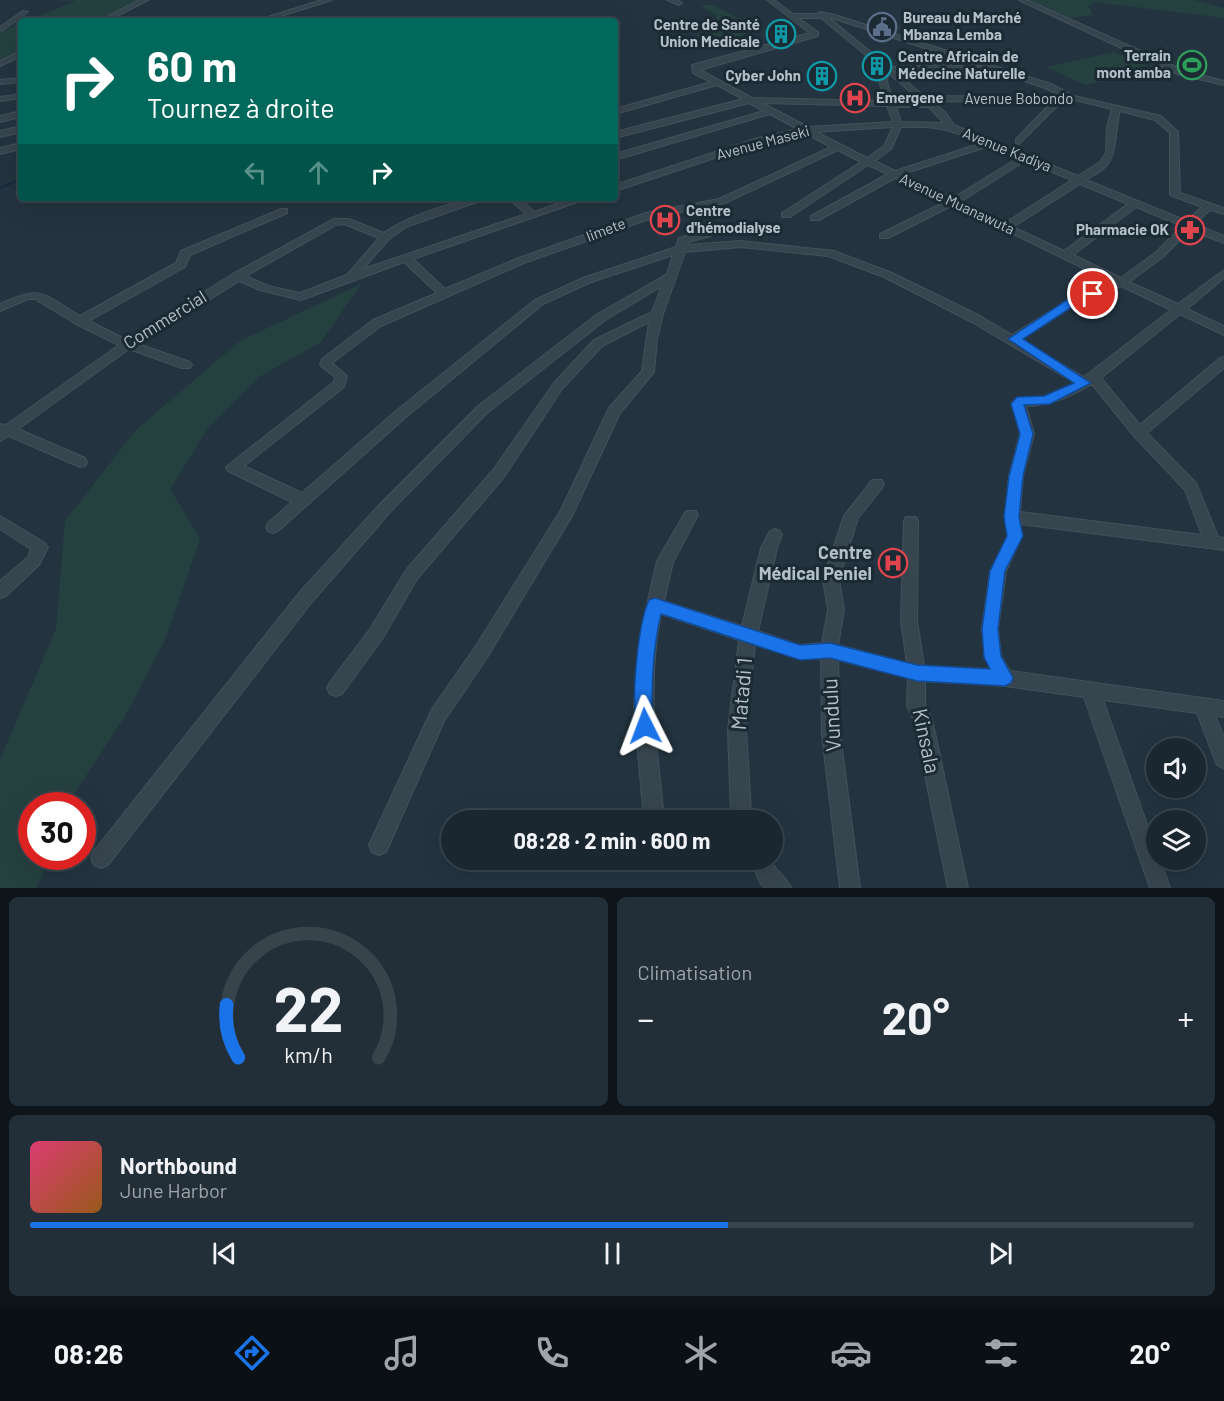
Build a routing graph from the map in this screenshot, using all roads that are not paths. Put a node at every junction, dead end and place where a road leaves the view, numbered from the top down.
1 (145, 0) edge
2 (329, 0) edge
3 (670, 0) edge
4 (770, 0) edge
5 (1022, 0) edge
6 (678, 3) dead end
7 (25, 12) dead end
8 (820, 14) junction
9 (792, 16) junction
10 (108, 18) edge
11 (268, 18) edge
12 (0, 30) edge
13 (18, 55) edge
14 (18, 63) edge
15 (0, 64) edge
16 (887, 69) junction
17 (1002, 71) junction
18 (18, 80) edge
19 (0, 82) edge
20 (716, 83) junction
21 (1224, 83) edge
22 (18, 96) edge
23 (1071, 98) junction
24 (0, 99) edge
25 (749, 100) junction
26 (1059, 100) junction
27 (926, 102) junction
28 (890, 104) junction
29 (1116, 108) junction
30 (618, 111) edge
31 (769, 112) junction
32 (18, 115) edge
33 (0, 119) edge
34 (898, 125) junction
35 (951, 127) junction
36 (18, 130) edge
37 (806, 130) junction
38 (618, 134) edge
39 (0, 135) edge
40 (1019, 141) dead end
41 (987, 144) junction
42 (18, 147) edge
43 (838, 147) junction
44 (0, 151) edge
45 (618, 156) edge
46 (1024, 158) junction
47 (868, 161) junction
48 (895, 174) junction
49 (1078, 179) junction
50 (618, 187) edge
51 (473, 201) edge
52 (516, 201) edge
53 (575, 201) edge
54 (954, 201) junction
55 (1136, 203) junction
56 (1208, 206) junction
57 (284, 211) dead end
58 (1224, 211) edge
59 (532, 215) junction
60 (786, 215) dead end
61 (815, 218) dead end
62 (1188, 224) junction
63 (1006, 227) junction
64 (707, 234) dead end
65 (884, 236) dead end
66 (385, 237) junction
67 (1224, 240) edge
68 (681, 249) junction
69 (1064, 256) junction
70 (407, 259) junction
71 (1224, 273) edge
72 (237, 276) junction
73 (672, 276) junction
74 (350, 277) junction
75 (1122, 282) junction
76 (443, 293) junction
77 (0, 308) edge
78 (1180, 309) junction
79 (657, 314) junction
80 (80, 321) junction
81 (1224, 331) edge
82 (1014, 339) junction
83 (126, 344) junction
84 (1224, 361) edge
85 (186, 365) dead end
86 (1089, 380) junction
87 (2, 431) edge
88 (1139, 433) junction
89 (80, 462) dead end
90 (877, 484) dead end
91 (302, 500) junction
92 (691, 515) dead end
93 (1012, 517) junction
94 (911, 521) dead end
95 (0, 522) edge
96 (273, 527) dead end
97 (775, 535) dead end
98 (1218, 543) edge
99 (0, 591) edge
100 (655, 605) junction
101 (748, 637) junction
102 (830, 650) junction
103 (917, 673) junction
104 (1005, 678) junction
105 (336, 688) dead end
106 (1090, 688) junction
107 (1202, 705) junction
108 (1224, 709) edge
109 (1224, 759) edge
110 (653, 809) dead end
111 (741, 810) edge
112 (379, 845) dead end
113 (101, 858) dead end
114 (765, 870) edge
115 (781, 888) edge
116 (850, 888) edge
117 (958, 888) edge
118 (1160, 888) edge

1 - 10 street
2 - 11 street
3 - 6 street
4 - 9 street
5 - 21 street
7 - 12 street
8 - 9 street
8 - 16 street, Avenue Kadiya
8 - 17 street
9 - 20 street, Avenue Muanawuta
13 - 15 street
14 - 15 street
16 - 17 street
16 - 27 street, Avenue Kadiya
16 - 28 street
17 - 23 street
18 - 19 street
20 - 25 street, Avenue Muanawuta
20 - 30 street
22 - 24 street
23 - 26 street, Avenue Bobondo
23 - 29 street, Avenue Bobondo
25 - 28 street, Avenue Bobondo
25 - 31 street, Avenue Muanawuta
25 - 38 street
26 - 27 street, Avenue Bobondo
26 - 40 street
27 - 28 street, Avenue Bobondo
27 - 35 street, Avenue Kadiya
28 - 34 street
29 - 49 street
29 - 56 street, Avenue Bobondo
31 - 37 street, Avenue Muanawuta
31 - 45 street
32 - 33 street
34 - 35 street, Avenue Maseki
34 - 37 street, Avenue Maseki
34 - 47 street
35 - 41 street, Avenue Kadiya
36 - 39 street
37 - 43 street, Avenue Muanawuta
37 - 50 street, Avenue Maseki
41 - 46 street, Avenue Kadiya
41 - 48 street
42 - 44 street
43 - 47 street, Avenue Muanawuta
43 - 76 street, limete
46 - 49 street, Avenue Kadiya
46 - 54 street
47 - 48 street, Avenue Muanawuta
47 - 60 street
48 - 54 street, Avenue Muanawuta
48 - 61 street
49 - 55 street, Avenue Kadiya
49 - 63 street
51 - 66 street
52 - 59 street
53 - 59 street
54 - 63 street, Avenue Muanawuta
54 - 65 street
55 - 62 street, Avenue Kadiya
55 - 69 street
56 - 58 street, Avenue Bobondo
56 - 62 street
57 - 80 street
59 - 70 street
62 - 67 street, Avenue Kadiya
62 - 75 street
63 - 69 street, Avenue Muanawuta
64 - 68 street
66 - 72 street, Commercial
66 - 74 street
68 - 73 street
68 - 82 street
68 - 91 street
69 - 75 street, Avenue Muanawuta
70 - 74 street
70 - 76 street
71 - 78 street
72 - 74 street
72 - 83 street, Commercial
73 - 79 street
73 - 113 street
75 - 78 street, Avenue Muanawuta
75 - 82 street
76 - 91 street, limete
77 - 80 street
78 - 81 street, Avenue Muanawuta
78 - 86 street
79 - 105 street
79 - 112 street
80 - 83 street
82 - 86 street
83 - 85 street
83 - 87 street, Commercial
84 - 88 street
86 - 88 street
86 - 93 street
87 - 89 street
88 - 98 street
90 - 102 street, Vundulu
91 - 96 street
92 - 100 street
93 - 98 street
93 - 104 street
94 - 103 street, Kinsala
95 - 99 street
97 - 101 street, Matadi 1
100 - 101 street
100 - 110 street
101 - 102 street
101 - 111 street, Matadi 1
102 - 103 street
102 - 116 street, Vundulu
103 - 104 street
103 - 117 street, Kinsala
104 - 106 street
106 - 107 street
106 - 118 street
107 - 108 street
107 - 109 street
114 - 115 street

